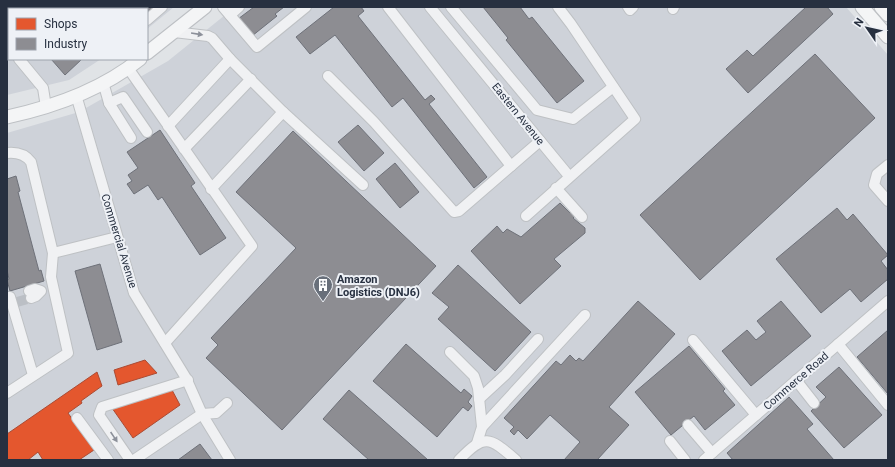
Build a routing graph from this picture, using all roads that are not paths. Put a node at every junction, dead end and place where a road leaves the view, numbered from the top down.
1 (162, 7) edge
2 (205, 7) edge
3 (239, 7) edge
4 (306, 7) edge
5 (388, 7) edge
6 (430, 7) edge
7 (451, 7) edge
8 (558, 7) edge
9 (628, 7) edge
10 (633, 7) edge
11 (862, 7) edge
12 (226, 11) edge
13 (148, 19) edge
14 (174, 32) junction
15 (888, 37) edge
16 (148, 52) edge
17 (230, 59) junction
18 (19, 60) edge
19 (139, 60) edge
20 (128, 68) junction
21 (328, 76) dead end
22 (251, 79) junction
23 (103, 82) junction
24 (613, 87) junction
25 (76, 95) junction
26 (109, 103) junction
27 (46, 107) junction
28 (283, 112) junction
29 (7, 117) edge
30 (168, 126) junction
31 (146, 132) dead end
32 (131, 138) dead end
33 (540, 141) junction
34 (184, 149) junction
35 (7, 153) edge
36 (888, 165) edge
37 (511, 166) junction
38 (569, 176) junction
39 (363, 185) dead end
40 (211, 188) junction
41 (556, 188) junction
42 (888, 201) edge
43 (526, 216) dead end
44 (582, 217) dead end
45 (117, 237) junction
46 (53, 253) junction
47 (53, 288) junction
48 (30, 294) tunnel mouth
49 (12, 299) edge
50 (888, 301) edge
51 (585, 315) dead end
52 (538, 339) dead end
53 (693, 340) dead end
54 (165, 343) junction
55 (838, 344) junction
56 (450, 352) dead end
57 (33, 375) junction
58 (188, 380) junction
59 (796, 380) junction
60 (7, 393) edge
61 (479, 399) junction
62 (228, 403) dead end
63 (814, 403) dead end
64 (888, 405) edge
65 (202, 414) junction
66 (756, 415) junction
67 (77, 418) dead end
68 (688, 425) dead end
69 (482, 427) junction
70 (670, 442) dead end
71 (477, 443) junction
72 (712, 453) junction
73 (138, 459) edge
74 (108, 460) edge
75 (130, 460) edge
76 (230, 460) edge
77 (460, 460) edge
78 (516, 460) edge
79 (685, 460) edge
80 (704, 460) edge

1 - 13 street
2 - 14 main road
3 - 12 street
4 - 12 street
5 - 37 street
6 - 33 street, Eastern Avenue
7 - 24 street
8 - 24 street
9 - 10 street
11 - 15 main road
14 - 16 main road
14 -> 17 street
17 - 22 street
17 - 30 street
18 - 27 street
19 - 20 main road
20 - 23 main road
20 - 30 street
21 - 37 street
22 - 28 street
22 - 34 street
23 - 25 main road
23 - 26 street
24 - 38 street
25 - 27 main road
25 - 45 street, Commercial Avenue
26 - 31 street
26 - 32 street
27 - 29 main road
28 - 39 street
28 - 40 street
30 - 34 street
33 - 37 street
33 - 38 street, Eastern Avenue
34 - 40 street
35 - 46 street
36 - 42 street
38 - 41 street
40 - 54 street
41 - 43 street
41 - 44 street
45 - 46 street
45 - 54 street, Commercial Avenue
46 - 47 street
47 - 48 street
47 - 57 street
49 - 57 street
50 - 55 street, Commerce Road
51 - 69 street
52 - 61 street
53 - 66 street
54 - 58 street, Commercial Avenue
55 - 59 street, Commerce Road
55 - 64 street
56 - 61 street
57 - 60 street
58 - 65 street, Commercial Avenue
58 -> 75 street
59 - 63 street
59 - 66 street, Commerce Road
61 - 69 street
62 - 65 street
65 - 73 street
65 - 76 street, Commercial Avenue
66 - 72 street, Commerce Road
67 - 74 street
68 - 72 street
69 - 71 street
70 - 79 street
71 - 77 street
71 - 78 street
72 - 80 street, Commerce Road

